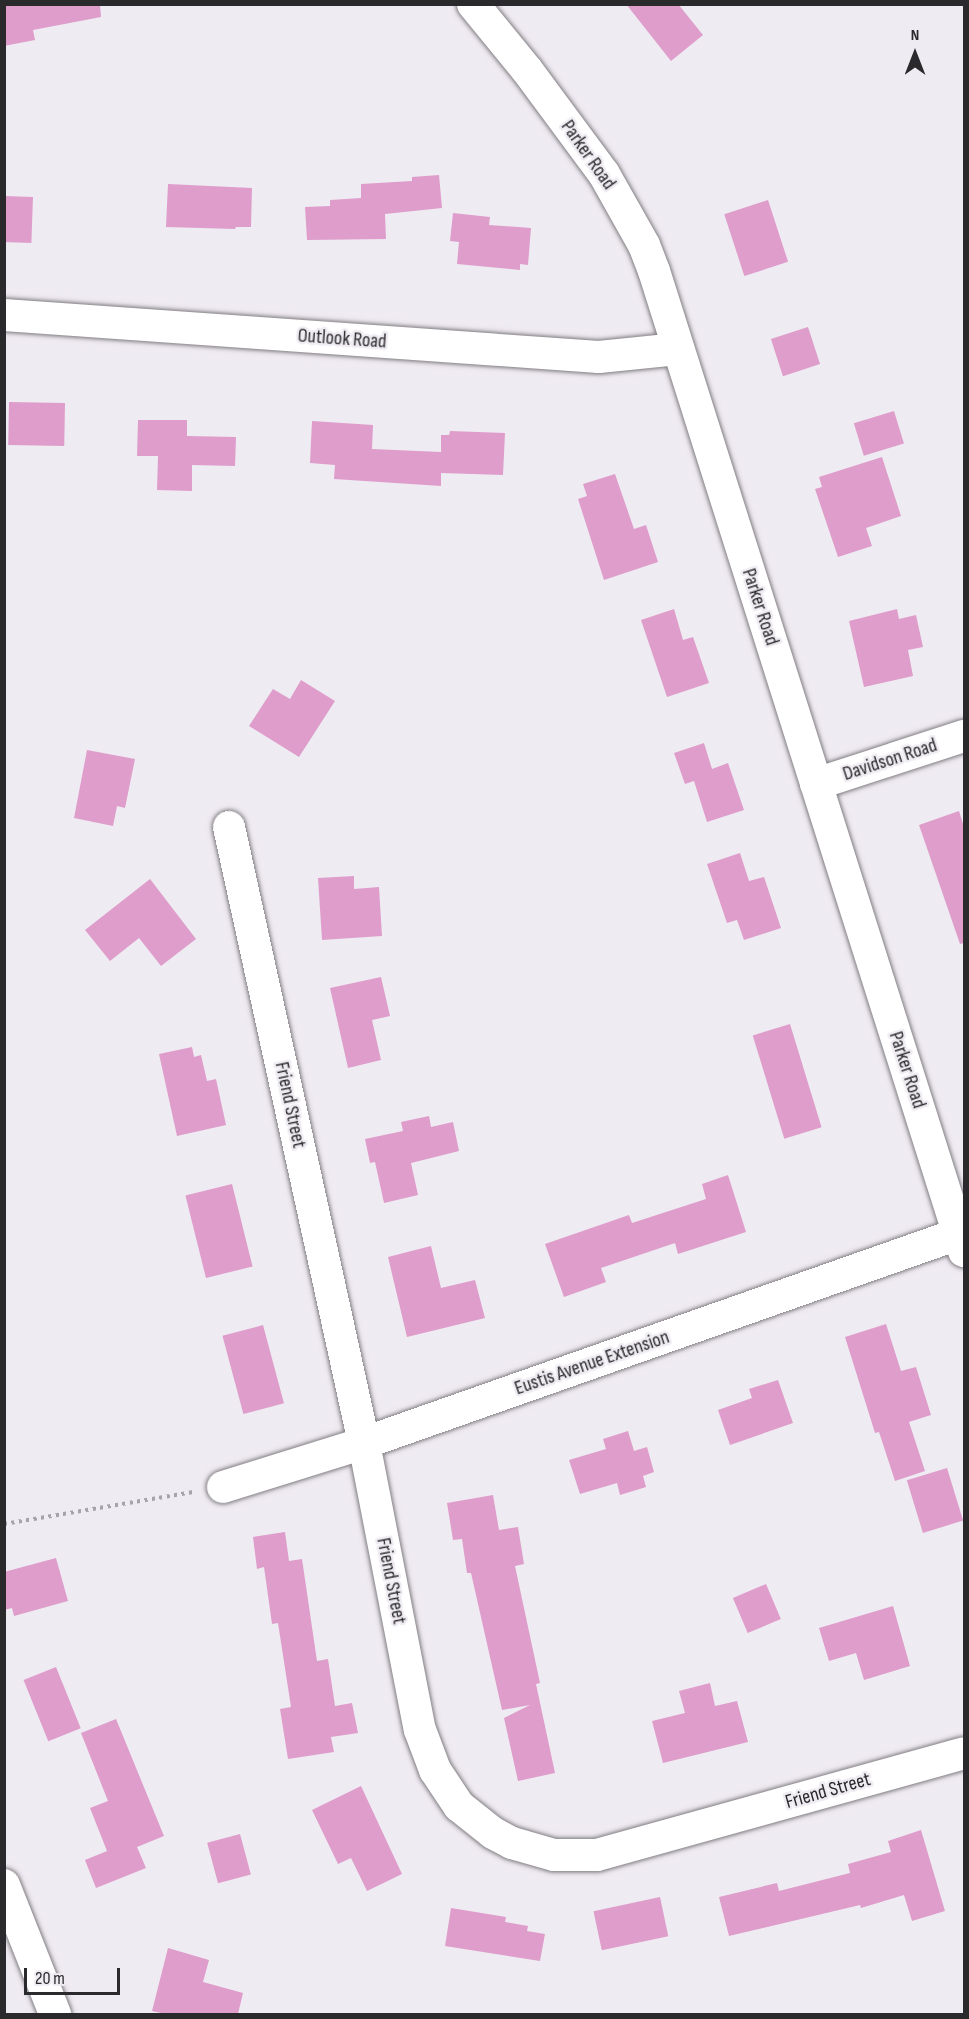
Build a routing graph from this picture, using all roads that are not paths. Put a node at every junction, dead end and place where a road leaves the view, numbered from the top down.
1 (473, 4) edge
2 (4, 315) edge
3 (678, 350) junction
4 (964, 736) edge
5 (816, 784) junction
6 (229, 827) dead end
7 (963, 1239) edge
8 (364, 1443) junction
9 (223, 1487) road end
10 (964, 1753) edge
11 (4, 1885) edge
12 (55, 2014) edge

1 - 3 street, Parker Road
2 - 3 street, Outlook Road
3 - 5 street, Parker Road
4 - 5 street, Davidson Road
5 - 7 street, Parker Road
6 - 8 street, Friend Street
7 - 8 street, Eustis Avenue Extension
8 - 9 street, Eustis Avenue Extension
8 - 10 street, Friend Street
11 - 12 street

